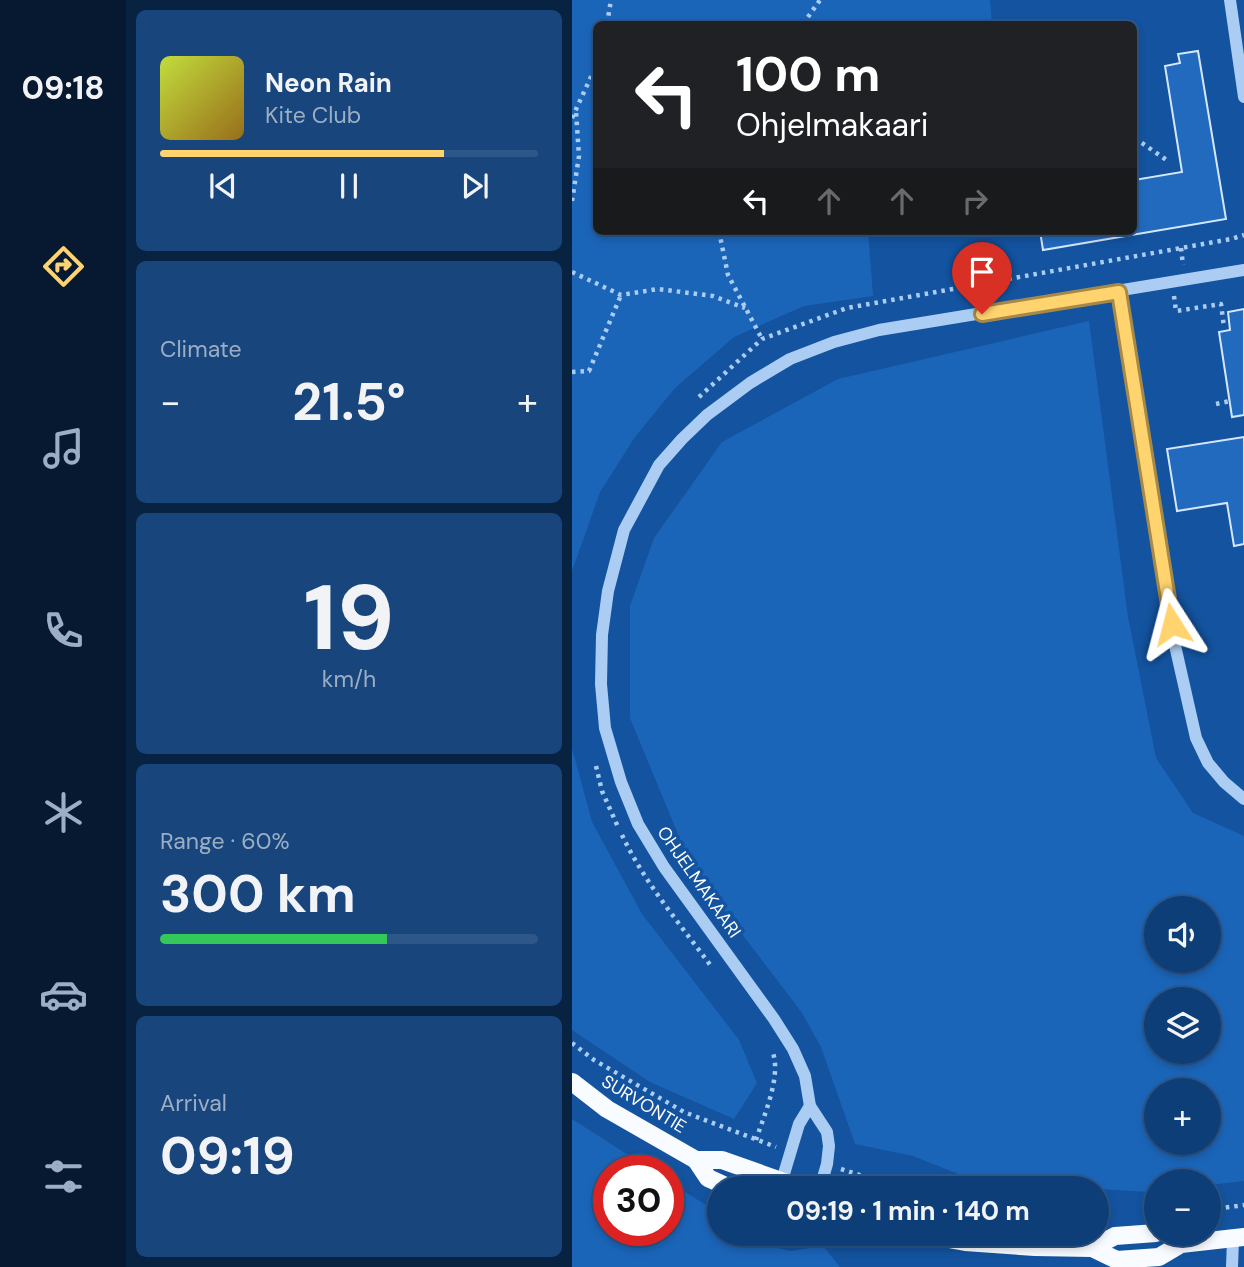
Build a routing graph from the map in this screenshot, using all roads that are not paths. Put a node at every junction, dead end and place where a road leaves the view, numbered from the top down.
1 (1230, 0) edge
2 (1244, 97) edge
3 (1244, 270) edge
4 (1119, 292) junction
5 (1244, 799) edge
6 (572, 1083) edge
7 (810, 1106) junction
8 (696, 1160) junction
9 (759, 1176) edge
10 (783, 1176) edge
11 (824, 1176) edge
12 (707, 1178) edge
13 (1144, 1234) edge
14 (1239, 1238) edge
15 (1221, 1240) edge
16 (1050, 1246) edge
17 (1177, 1246) edge
18 (1092, 1248) junction
19 (1232, 1267) edge

1 - 2 street
3 - 4 street, OHJELMAKAARI
4 - 5 street
4 - 7 street, OHJELMAKAARI
6 - 8 main road, SURVONTIE
7 - 10 street
7 - 11 street, OHJELMAKAARI
8 - 9 main road, SURVONTIE
8 - 12 main road, SURVONTIE
13 - 18 main road
14 - 15 main road
14 - 19 street
16 - 18 main road
17 - 18 main road

